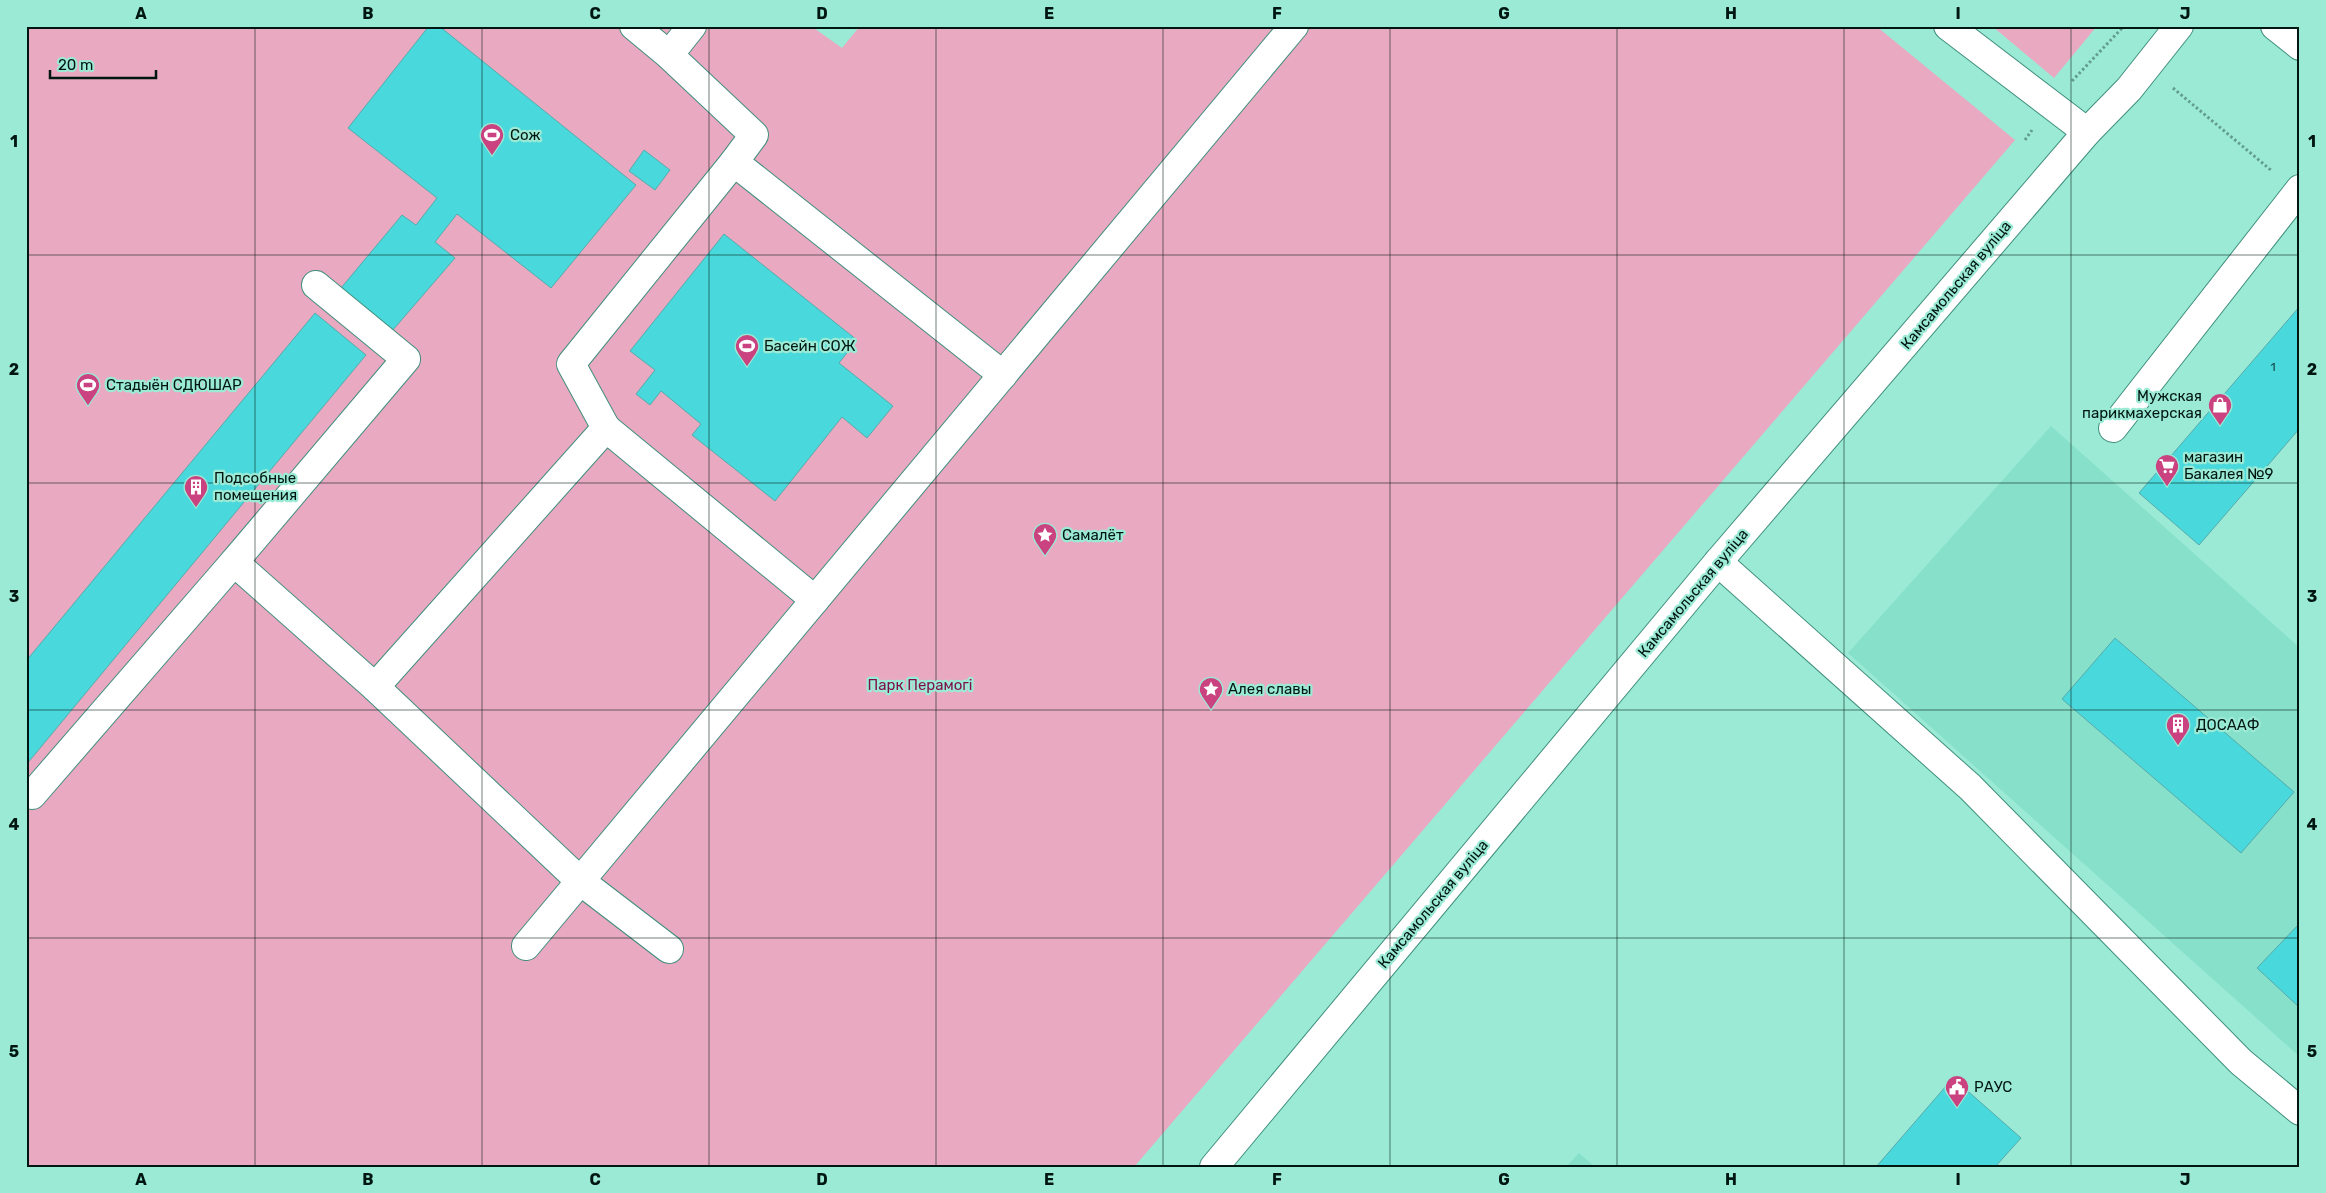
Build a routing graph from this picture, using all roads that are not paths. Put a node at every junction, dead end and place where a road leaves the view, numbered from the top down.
1 (634, 26) edge
2 (692, 26) edge
3 (1294, 26) edge
4 (1948, 26) edge
5 (2179, 26) edge
6 (2275, 26) edge
7 (2300, 46) edge
8 (669, 55) junction
9 (2087, 132) junction
10 (734, 162) junction
11 (2299, 190) edge
12 (316, 285) dead end
13 (1003, 375) junction
14 (606, 428) junction
15 (2113, 428) dead end
16 (234, 562) junction
17 (1718, 562) junction
18 (815, 600) junction
19 (375, 687) junction
20 (26, 792) edge
21 (579, 880) junction
22 (526, 946) dead end
23 (669, 949) dead end
24 (2300, 1110) edge
25 (1214, 1167) edge

1 - 8 main road
2 - 8 main road
3 - 13 main road
4 - 9 main road
5 - 9 main road, Камсамольская вуліца
6 - 7 main road
8 - 10 main road
9 - 17 main road, Камсамольская вуліца
10 - 13 main road
10 - 14 main road
11 - 15 main road
12 - 16 main road
13 - 18 main road
14 - 18 main road
14 - 19 main road
16 - 19 main road
16 - 20 main road
17 - 24 main road
17 - 25 main road, Камсамольская вуліца
18 - 21 main road
19 - 21 main road
21 - 22 main road
21 - 23 main road

